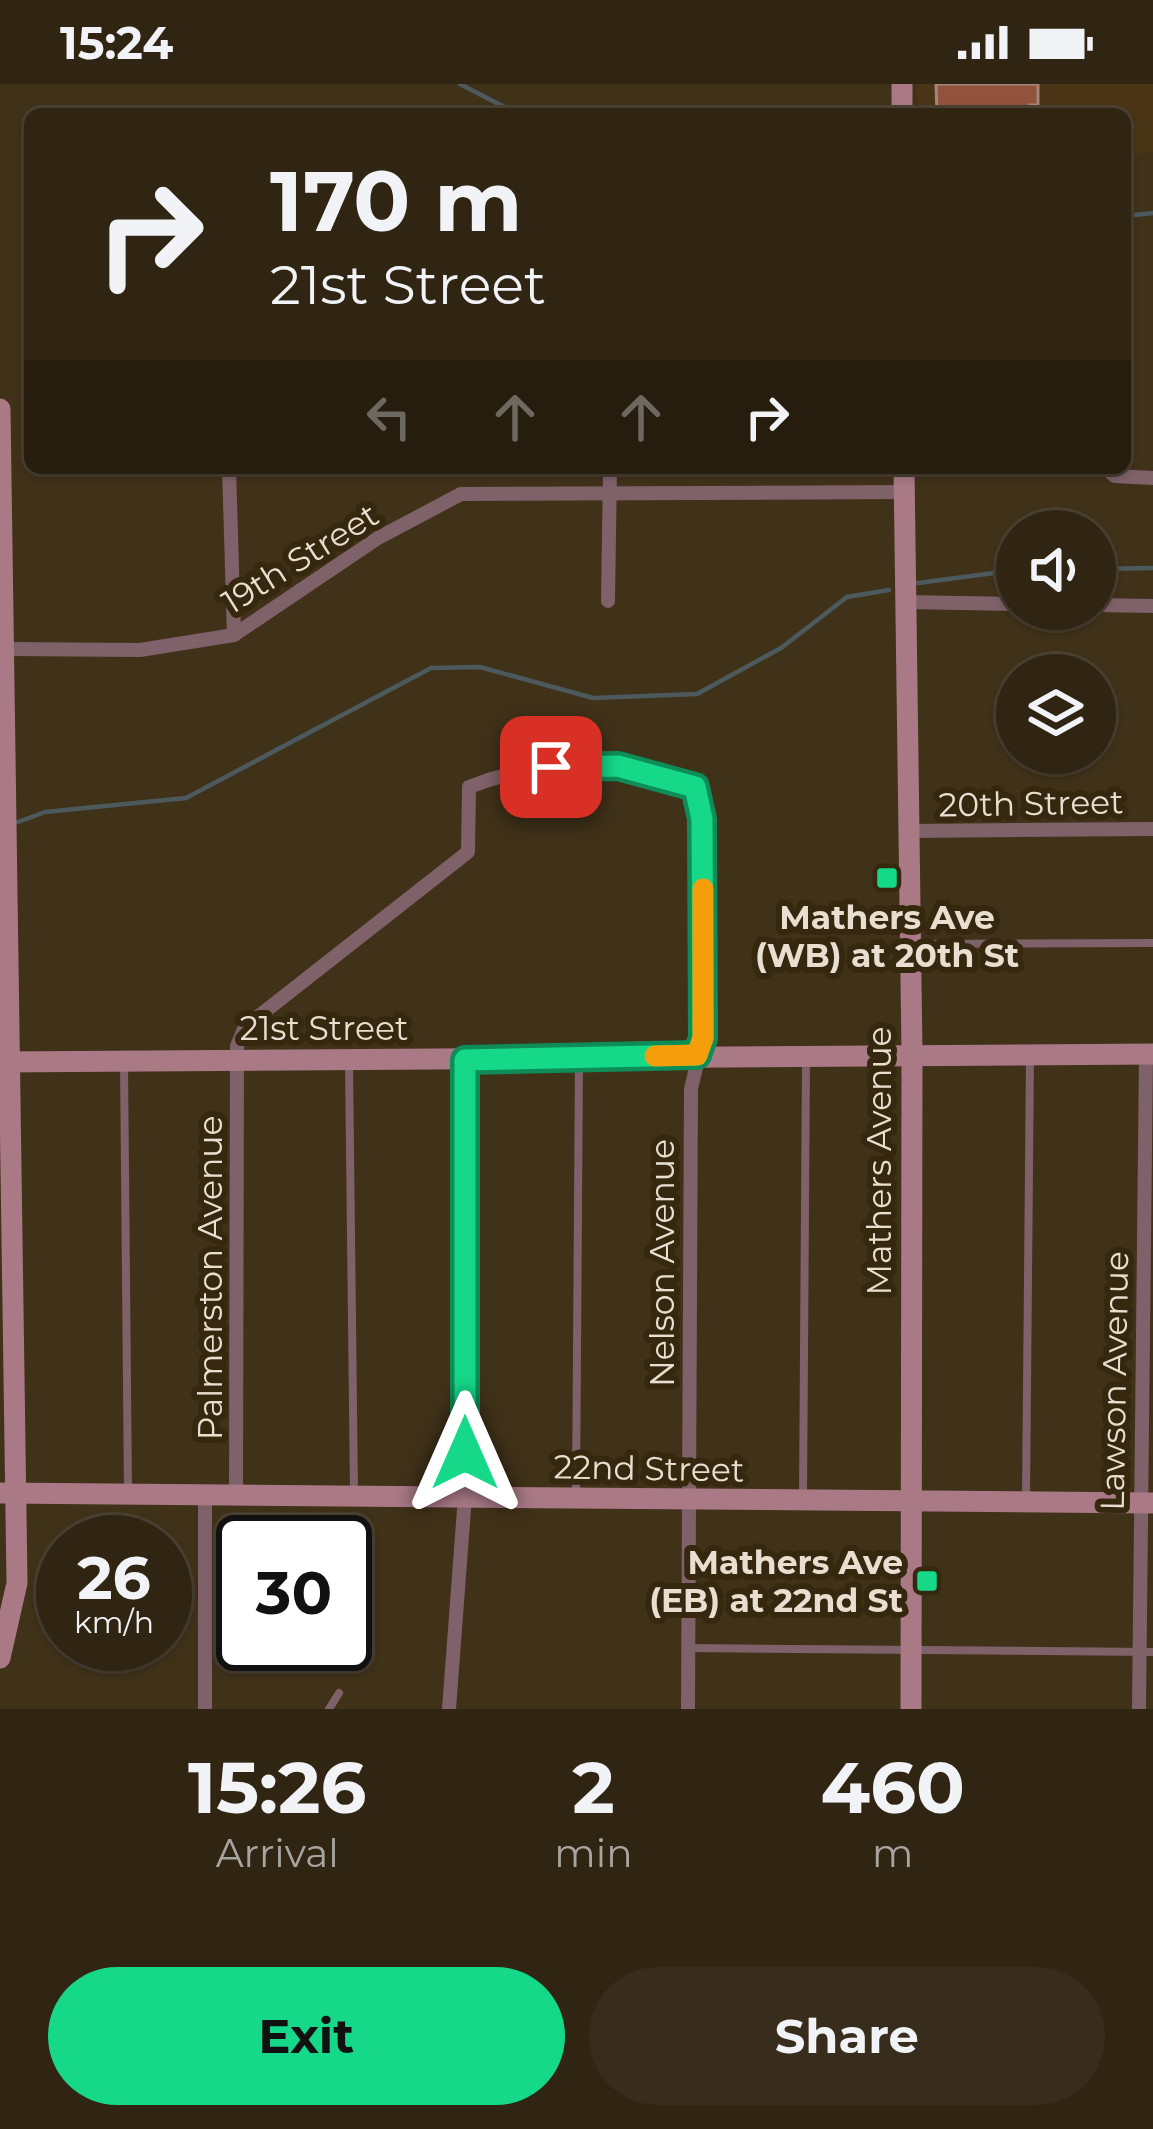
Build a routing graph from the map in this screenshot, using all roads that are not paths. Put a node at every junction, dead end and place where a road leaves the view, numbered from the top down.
1 (0, 409) edge
2 (229, 474) edge
3 (610, 474) edge
4 (904, 474) edge
5 (1112, 474) edge
6 (1153, 478) edge
7 (610, 492) junction
8 (904, 492) junction
9 (1, 497) edge
10 (608, 601) dead end
11 (904, 602) junction
12 (996, 604) edge
13 (1116, 605) edge
14 (1153, 606) edge
15 (234, 635) junction
16 (6, 649) junction
17 (1153, 829) edge
18 (909, 831) junction
19 (1153, 943) edge
20 (910, 944) junction
21 (913, 1052) junction
22 (806, 1054) junction
23 (1150, 1054) edge
24 (697, 1055) junction
25 (1030, 1055) junction
26 (579, 1058) junction
27 (237, 1060) junction
28 (465, 1060) junction
29 (349, 1061) junction
30 (5, 1063) edge
31 (124, 1063) junction
32 (7, 1493) edge
33 (128, 1494) junction
34 (205, 1495) junction
35 (236, 1495) junction
36 (355, 1495) junction
37 (465, 1496) junction
38 (913, 1500) junction
39 (1026, 1500) junction
40 (576, 1501) junction
41 (687, 1502) junction
42 (803, 1502) junction
43 (1146, 1503) edge
44 (688, 1648) junction
45 (910, 1649) junction
46 (1146, 1652) edge
47 (0, 1658) edge
48 (340, 1693) dead end
49 (205, 1709) edge
50 (328, 1709) edge
51 (449, 1709) edge
52 (688, 1709) edge
53 (911, 1709) edge
54 (1139, 1709) edge

1 - 9 street
2 - 15 street
3 - 7 street
4 - 8 street, Mathers Avenue
5 - 6 street
7 - 8 street, 19th Street
7 - 10 street
7 - 15 street, 19th Street
8 - 11 street, Mathers Avenue
9 - 16 street
11 - 12 street
11 - 18 street, Mathers Avenue
13 - 14 street
15 - 16 street, 19th Street
16 - 30 street
17 - 18 street, 20th Street
18 - 20 street, Mathers Avenue
19 - 20 lane
20 - 21 street, Mathers Avenue
21 - 22 street, 21st Street
21 - 25 street, 21st Street
21 - 38 street, Mathers Avenue
22 - 24 street, 21st Street
22 - 42 lane
23 - 25 street, 21st Street
23 - 43 street, Lawson Avenue
24 - 26 street, 21st Street
24 - 27 street, Nelson Avenue
24 - 41 street, Nelson Avenue
25 - 39 lane
26 - 28 street, 21st Street
26 - 40 lane
27 - 29 street, 21st Street
27 - 31 street, 21st Street
27 - 35 street, Palmerston Avenue
28 - 29 street, 21st Street
28 - 37 street
29 - 36 lane
30 - 31 street, 21st Street
30 - 32 street
31 - 33 lane
32 - 33 street, 22nd Street
32 - 47 street
33 - 34 street, 22nd Street
34 - 35 street, 22nd Street
34 - 49 street
35 - 36 street, 22nd Street
36 - 37 street, 22nd Street
37 - 40 street, 22nd Street
37 - 51 street
38 - 39 street, 22nd Street
38 - 42 street, 22nd Street
38 - 45 street, Mathers Avenue
39 - 43 street, 22nd Street
40 - 41 street, 22nd Street
41 - 42 street, 22nd Street
41 - 44 street, Nelson Avenue
43 - 46 street, Lawson Avenue
44 - 45 lane
44 - 52 street, Nelson Avenue
45 - 46 lane
45 - 53 street, Mathers Avenue
46 - 54 street, Lawson Avenue
48 - 50 lane

